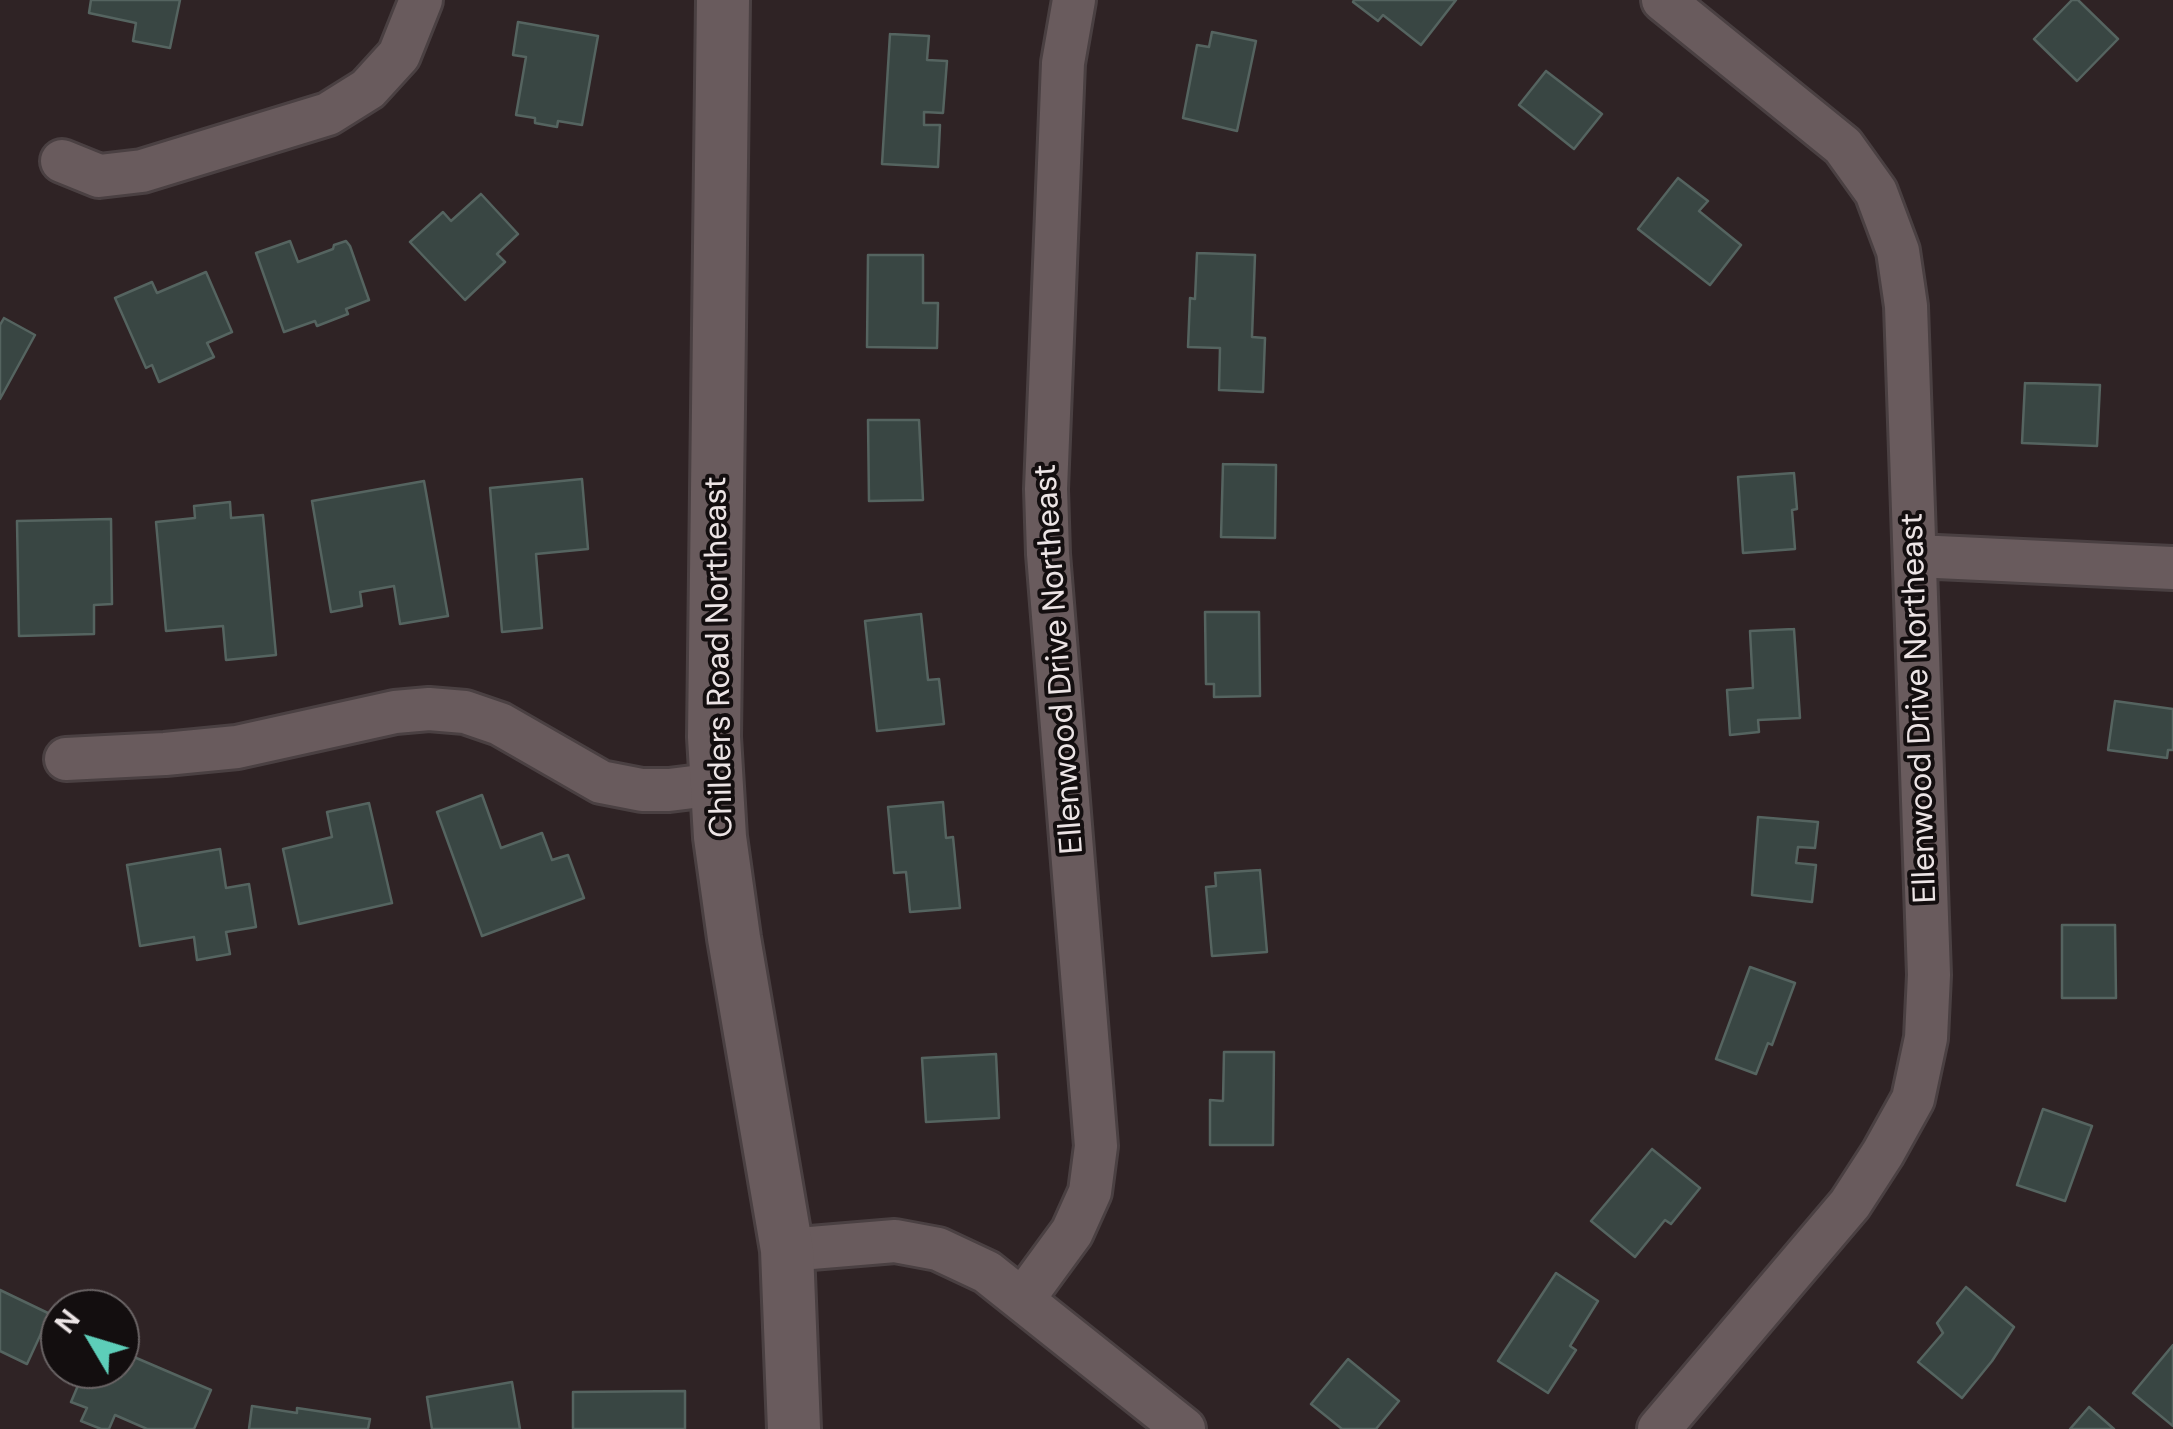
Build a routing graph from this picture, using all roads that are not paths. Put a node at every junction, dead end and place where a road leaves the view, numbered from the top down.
1 (421, 0) edge
2 (723, 0) edge
3 (1074, 0) edge
4 (1663, 0) edge
5 (62, 162) dead end
6 (1916, 556) junction
7 (2173, 568) edge
8 (66, 759) dead end
9 (717, 784) junction
10 (787, 1250) junction
11 (1023, 1299) junction
12 (794, 1429) edge
13 (1184, 1429) edge
14 (1659, 1429) edge

1 - 5 street
2 - 9 street, Childers Road Northeast
3 - 11 street, Ellenwood Drive Northeast
4 - 6 street, Ellenwood Drive Northeast
6 - 7 street
6 - 14 street, Ellenwood Drive Northeast
8 - 9 street
9 - 10 street, Childers Road Northeast
10 - 11 street
10 - 12 street, Childers Road Northeast
11 - 13 street

